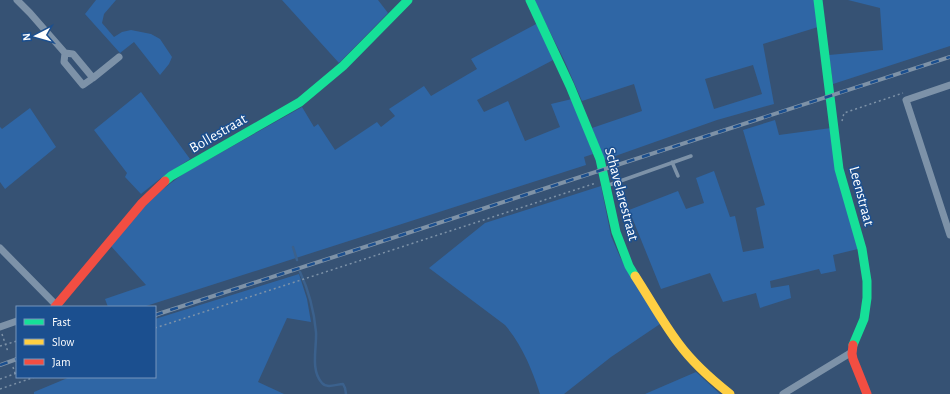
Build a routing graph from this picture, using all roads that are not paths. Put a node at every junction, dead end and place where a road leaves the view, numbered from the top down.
1 (17, 0) edge
2 (408, 0) edge
3 (530, 0) edge
4 (818, 0) edge
5 (65, 53) junction
6 (119, 57) dead end
7 (93, 78) junction
8 (950, 85) edge
9 (691, 156) dead end
10 (672, 162) junction
11 (678, 176) dead end
12 (606, 184) junction
13 (950, 235) edge
14 (0, 248) edge
15 (56, 306) edge
16 (16, 321) edge
17 (0, 327) edge
18 (852, 352) junction
19 (730, 394) edge
20 (783, 394) edge
21 (867, 394) edge

1 - 5 street
2 - 15 street, Bollestraat
3 - 12 street, Schavelarestraat
4 - 18 street, Leenstraat
5 - 7 street
5 - 7 street
6 - 7 street
8 - 13 street
9 - 10 lane
10 - 11 lane
10 - 12 lane
12 - 19 street, Schavelarestraat
14 - 15 street
16 - 17 street
18 - 20 street
18 - 21 street

